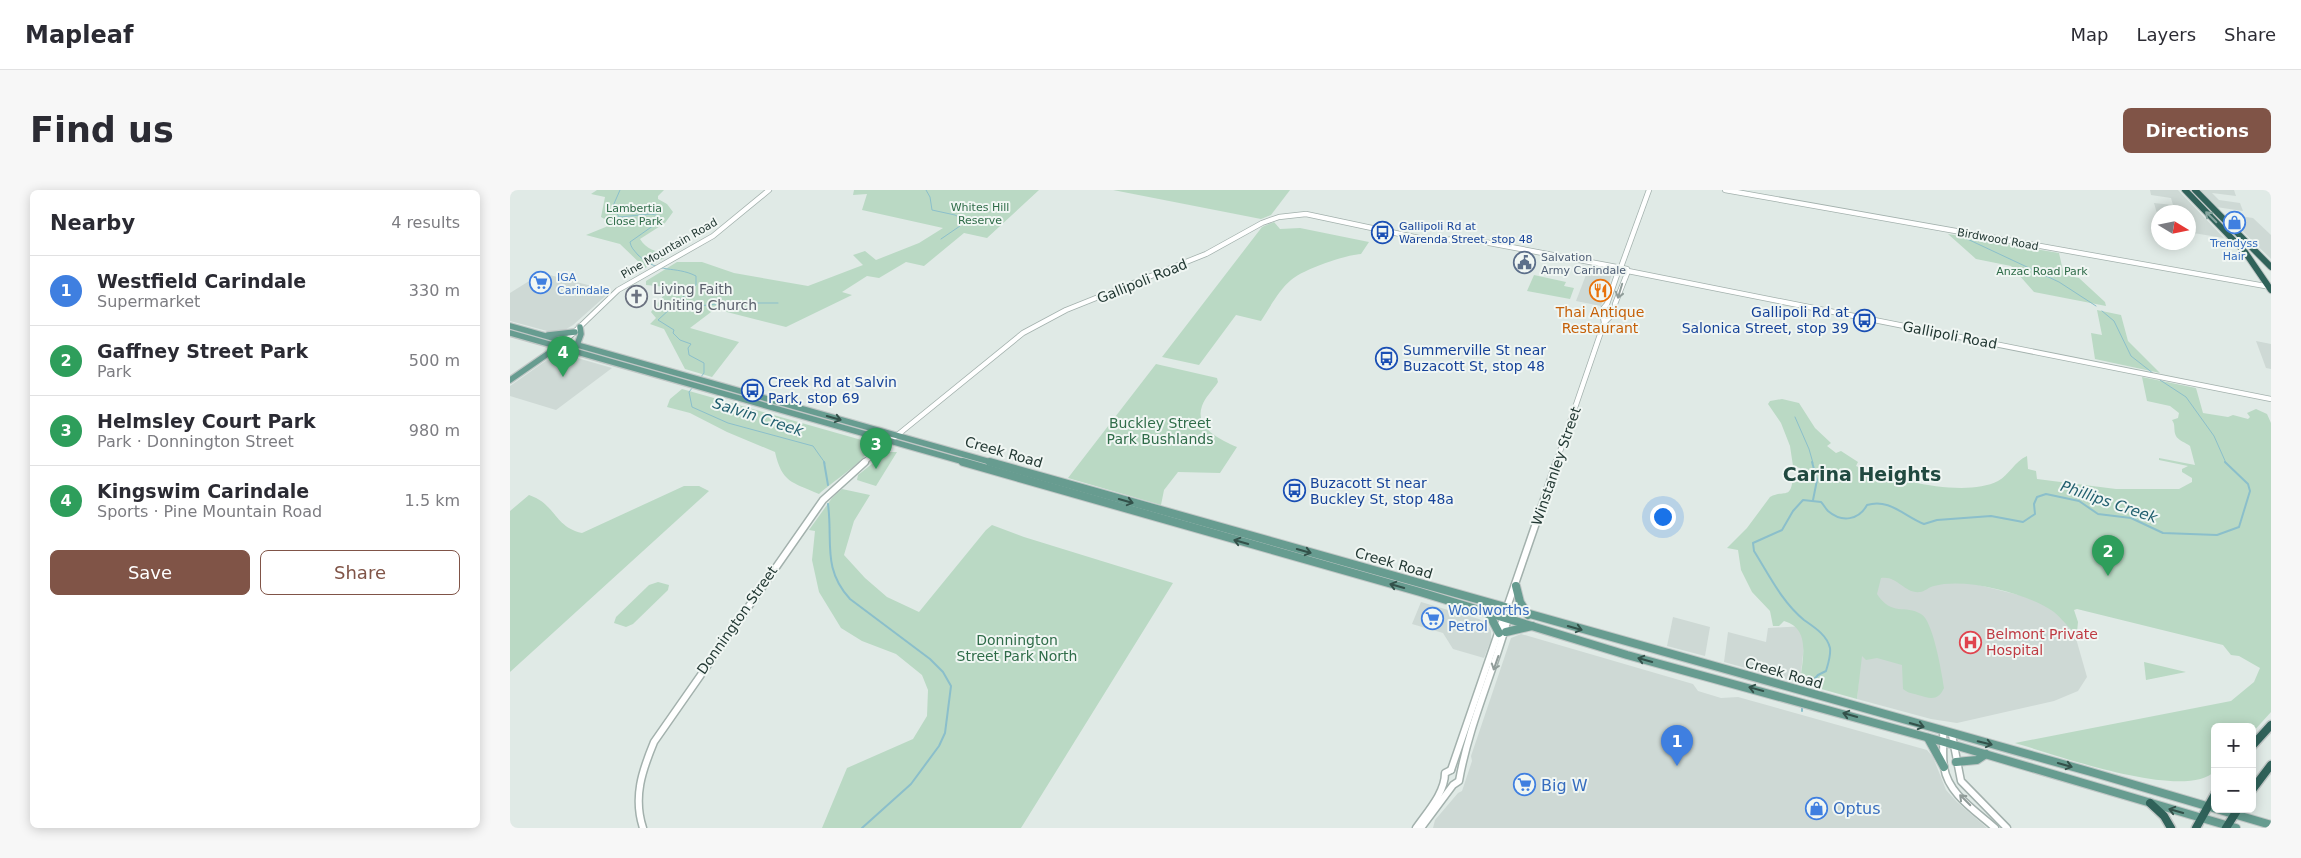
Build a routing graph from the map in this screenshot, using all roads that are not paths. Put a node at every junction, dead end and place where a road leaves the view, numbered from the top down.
1 (769, 190) edge
2 (1649, 190) edge
3 (1725, 190) edge
4 (2184, 190) edge
5 (2195, 190) edge
6 (1625, 260) junction
7 (2271, 268) edge
8 (1618, 269) junction
9 (1627, 271) junction
10 (2271, 288) edge
11 (1604, 310) junction
12 (1614, 312) junction
13 (1604, 323) junction
14 (510, 326) edge
15 (577, 330) junction
16 (510, 333) edge
17 (545, 336) junction
18 (564, 342) junction
19 (577, 345) junction
20 (558, 346) junction
21 (510, 380) edge
22 (692, 381) junction
23 (702, 384) junction
24 (2271, 399) edge
25 (898, 436) junction
26 (874, 437) junction
27 (891, 442) junction
28 (876, 453) junction
29 (1516, 586) junction
30 (1488, 612) junction
31 (1507, 615) junction
32 (1528, 615) junction
33 (1532, 626) junction
34 (1502, 633) junction
35 (2271, 725) edge
36 (1947, 734) junction
37 (1928, 738) junction
38 (1944, 742) junction
39 (2256, 742) edge
40 (1954, 745) junction
41 (1986, 754) junction
42 (1956, 762) junction
43 (1944, 767) junction
44 (1451, 770) junction
45 (2270, 771) edge
46 (1459, 774) junction
47 (1445, 781) junction
48 (1453, 785) junction
49 (2256, 786) edge
50 (2211, 801) edge
51 (2150, 803) junction
52 (2207, 808) junction
53 (2211, 809) edge
54 (2236, 813) edge
55 (2239, 813) edge
56 (2201, 818) junction
57 (2271, 825) edge
58 (1423, 826) edge
59 (2230, 827) edge
60 (643, 828) edge
61 (1416, 828) edge
62 (1995, 828) edge
63 (2007, 828) edge
64 (2171, 828) edge
65 (2196, 828) edge

1 - 15 street, Pine Mountain Road
2 - 6 street, Winstanley Street
3 - 10 street, Birdwood Road
10 -> 4 highway
5 - 7 highway
6 - 8 street, Winstanley Street
6 - 9 street
8 - 9 street
8 - 11 street, Winstanley Street
8 - 25 street, Gallipoli Road
9 -> 12 street, Winstanley Street
9 - 24 street, Gallipoli Road
11 - 12 street
11 - 13 street, Winstanley Street
12 - 13 street, Winstanley Street
13 - 29 street, Winstanley Street
14 - 17 main road, Creek Road
15 - 17 main road
15 - 18 street, Pine Mountain Road
15 - 19 main road
16 - 20 main road, Creek Road
17 - 18 main road, Creek Road
18 - 19 main road, Creek Road
18 - 20 main road, Pine Mountain Road
19 - 22 main road, Creek Road
20 - 21 main road, Pine Mountain Road
20 - 22 main road, Creek Road
22 - 23 main road, Creek Road
23 -> 25 main road, Creek Road
23 - 26 main road, Creek Road
25 - 27 street, Gallipoli Road
25 -> 31 main road, Creek Road
26 - 27 main road, Creek Road
26 - 28 main road
27 - 28 street, Donnington Street
30 -> 27 main road, Creek Road
28 - 60 street, Donnington Street
29 - 31 street, Winstanley Street
29 - 32 main road
30 - 31 main road, Creek Road
30 - 34 main road
31 - 32 main road, Creek Road
31 - 33 main road, Creek Road
31 - 34 street, Winstanley Street
32 -> 36 main road, Creek Road
33 - 34 main road
37 -> 33 main road, Creek Road
34 - 44 street, Winstanley Street
34 -> 46 street, Winstanley Street
35 - 39 highway
36 - 38 street
36 - 40 street
36 -> 52 main road, Creek Road
37 - 38 main road, Creek Road
37 - 43 main road
38 - 40 main road, Creek Road
38 - 43 street
40 - 41 main road, Creek Road
40 - 42 street
41 - 42 main road
41 - 51 main road, Creek Road
42 - 63 street
62 -> 43 street
44 - 46 street
44 - 47 street
45 - 49 highway
46 - 48 street
47 - 48 street
47 - 61 street
48 - 58 street
50 - 52 highway
56 -> 51 main road, Creek Road
51 - 64 highway
52 - 53 main road, Creek Road
52 - 56 highway
54 - 59 highway
55 - 57 main road, Creek Road
56 - 59 main road, Creek Road
56 - 65 highway

